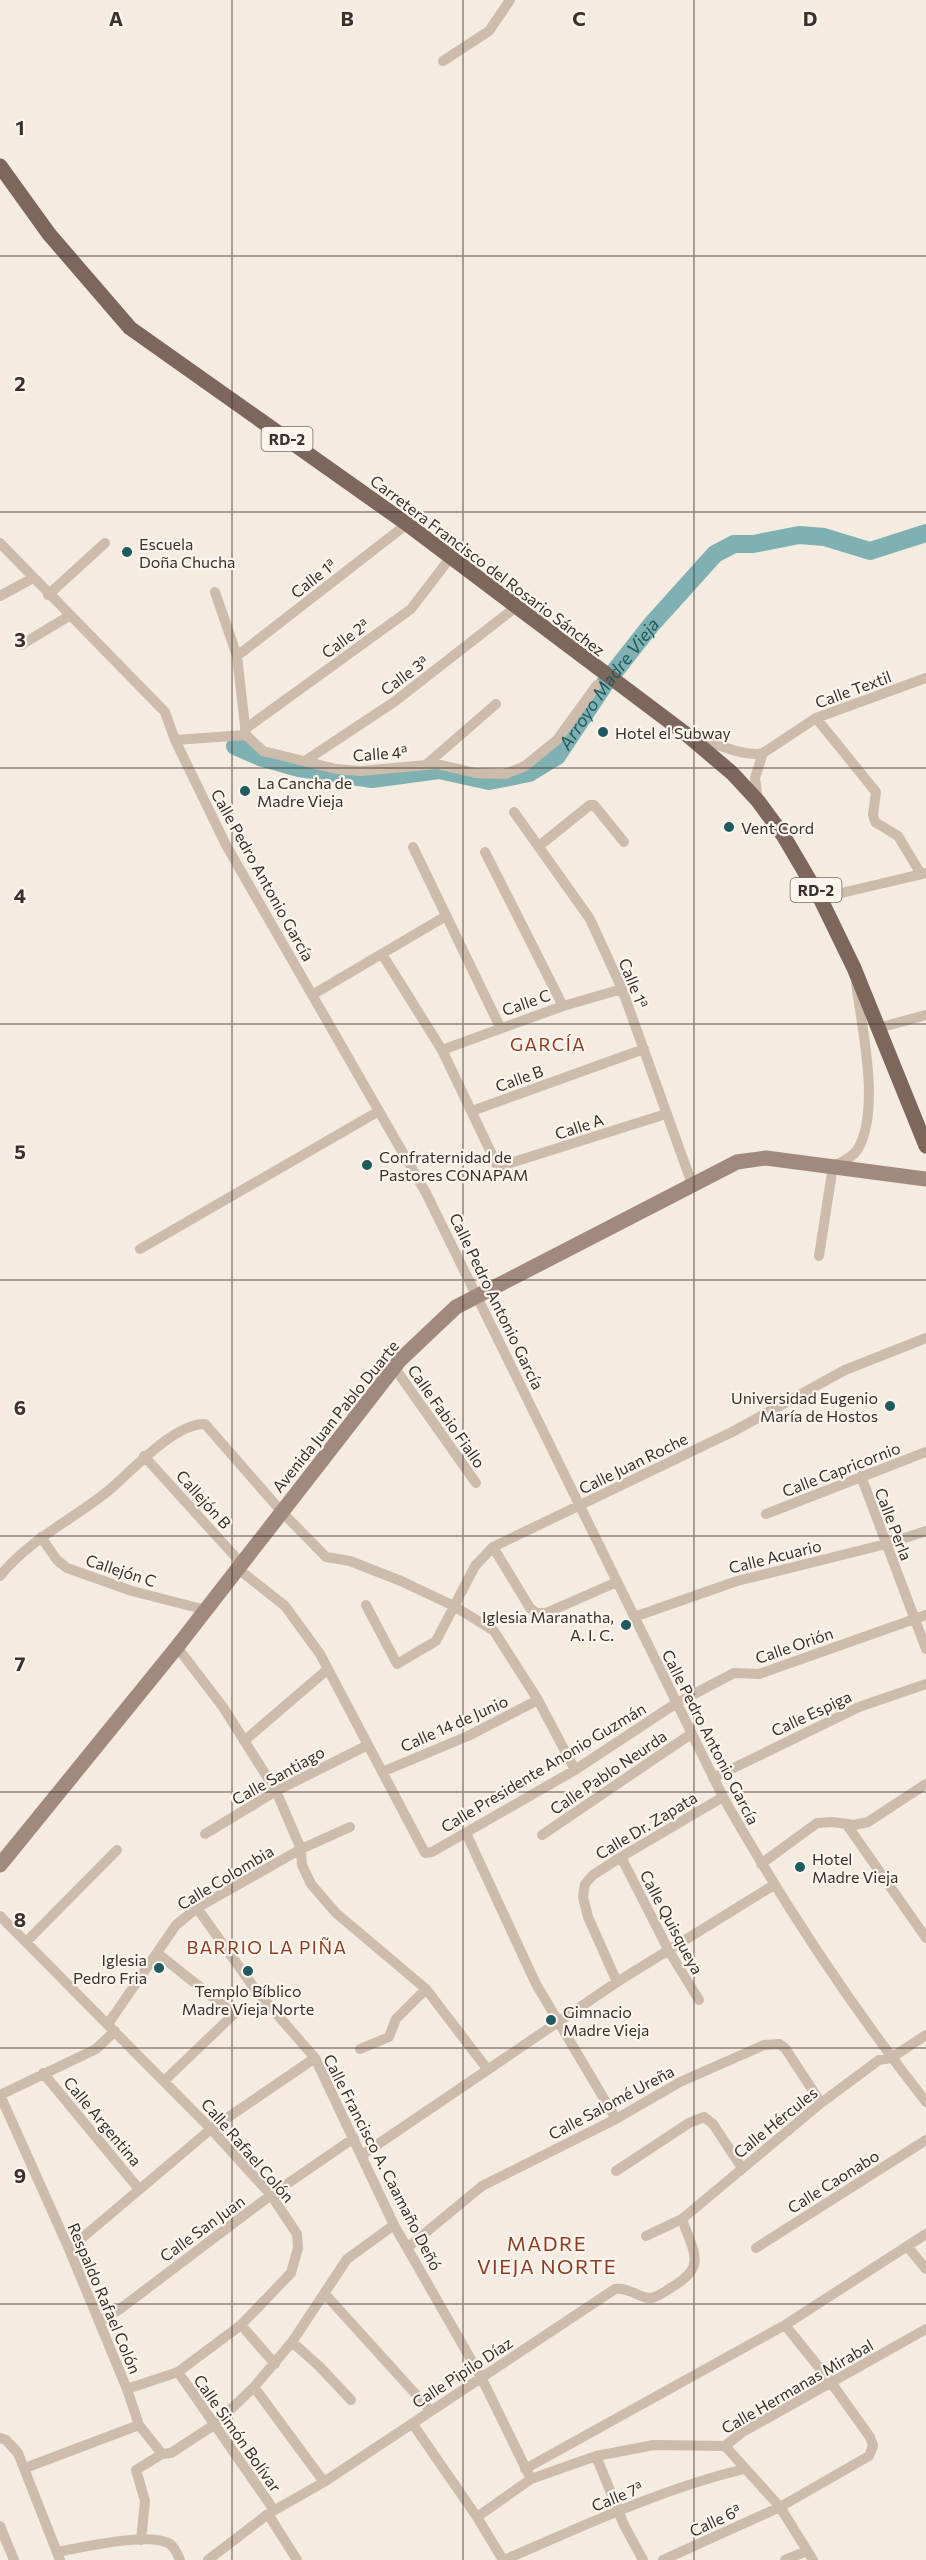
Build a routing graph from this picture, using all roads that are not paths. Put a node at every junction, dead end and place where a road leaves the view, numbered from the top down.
1 (510, 0) edge
2 (443, 61) dead end
3 (0, 166) edge
4 (407, 524) junction
5 (0, 543) edge
6 (105, 543) dead end
7 (450, 558) junction
8 (33, 578) junction
9 (215, 592) dead end
10 (48, 595) junction
11 (0, 596) edge
12 (516, 607) junction
13 (69, 616) junction
14 (21, 645) dead end
15 (237, 656) junction
16 (926, 678) edge
17 (603, 682) junction
18 (496, 704) dead end
19 (816, 718) junction
20 (245, 732) junction
21 (686, 734) junction
22 (175, 740) junction
23 (763, 753) junction
24 (305, 761) junction
25 (427, 764) junction
26 (758, 801) junction
27 (514, 812) dead end
28 (624, 842) dead end
29 (539, 846) junction
30 (413, 847) dead end
31 (485, 852) dead end
32 (924, 873) edge
33 (820, 898) junction
34 (446, 916) junction
35 (382, 954) junction
36 (854, 968) junction
37 (622, 989) junction
38 (312, 995) junction
39 (563, 1006) junction
40 (926, 1015) edge
41 (500, 1027) junction
42 (878, 1028) junction
43 (644, 1049) junction
44 (442, 1050) junction
45 (379, 1111) junction
46 (472, 1111) junction
47 (666, 1114) junction
48 (926, 1146) edge
49 (833, 1166) junction
50 (926, 1179) edge
51 (692, 1184) junction
52 (140, 1249) dead end
53 (819, 1256) dead end
54 (478, 1295) junction
55 (926, 1338) edge
56 (394, 1367) junction
57 (926, 1452) edge
58 (144, 1456) junction
59 (861, 1476) junction
60 (476, 1483) dead end
61 (580, 1505) junction
62 (281, 1511) junction
63 (766, 1514) dead end
64 (926, 1531) edge
65 (40, 1537) junction
66 (886, 1544) junction
67 (493, 1547) junction
68 (239, 1565) junction
69 (0, 1576) edge
70 (617, 1582) junction
71 (366, 1605) dead end
72 (454, 1606) junction
73 (206, 1610) junction
74 (926, 1615) edge
75 (634, 1617) junction
76 (915, 1619) junction
77 (177, 1647) junction
78 (926, 1649) edge
79 (328, 1669) junction
80 (926, 1684) edge
81 (538, 1700) junction
82 (675, 1704) junction
83 (691, 1734) junction
84 (244, 1741) junction
85 (368, 1745) junction
86 (574, 1770) junction
87 (382, 1772) junction
88 (713, 1778) junction
89 (926, 1784) edge
90 (276, 1791) junction
91 (723, 1797) junction
92 (847, 1825) junction
93 (350, 1827) dead end
94 (465, 1833) junction
95 (205, 1834) dead end
96 (542, 1835) dead end
97 (301, 1849) junction
98 (117, 1850) dead end
99 (425, 1853) joint
100 (621, 1857) junction
101 (761, 1864) junction
102 (0, 1865) edge
103 (774, 1885) junction
104 (197, 1908) junction
105 (0, 1917) edge
106 (926, 1938) edge
107 (26, 1942) junction
108 (669, 1952) junction
109 (157, 1953) junction
110 (617, 1982) junction
111 (426, 1989) junction
112 (699, 2000) dead end
113 (558, 2021) junction
114 (111, 2028) junction
115 (926, 2035) edge
116 (360, 2049) dead end
117 (315, 2058) junction
118 (891, 2058) junction
119 (488, 2070) junction
120 (43, 2073) junction
121 (164, 2081) junction
122 (0, 2095) edge
123 (821, 2103) junction
124 (926, 2103) edge
125 (616, 2119) junction
126 (211, 2129) junction
127 (354, 2139) junction
128 (926, 2140) edge
129 (362, 2155) junction
130 (742, 2168) junction
131 (616, 2171) dead end
132 (139, 2189) junction
133 (272, 2196) junction
134 (682, 2219) junction
135 (394, 2225) junction
136 (926, 2234) edge
137 (646, 2236) dead end
138 (907, 2246) junction
139 (407, 2248) junction
140 (756, 2248) dead end
141 (69, 2249) junction
142 (926, 2270) edge
143 (325, 2294) junction
144 (99, 2322) junction
145 (241, 2325) junction
146 (785, 2325) junction
147 (926, 2329) edge
148 (292, 2342) junction
149 (275, 2364) junction
150 (177, 2372) junction
151 (481, 2377) junction
152 (831, 2381) junction
153 (254, 2387) junction
154 (127, 2389) junction
155 (351, 2400) dead end
156 (430, 2410) junction
157 (412, 2423) junction
158 (139, 2425) junction
159 (214, 2425) junction
160 (0, 2438) edge
161 (724, 2446) junction
162 (162, 2454) junction
163 (596, 2456) junction
164 (25, 2468) junction
165 (525, 2469) junction
166 (744, 2469) junction
167 (531, 2479) junction
168 (324, 2482) junction
169 (780, 2507) junction
170 (618, 2511) junction
171 (271, 2512) junction
172 (477, 2517) junction
173 (0, 2526) edge
174 (141, 2540) junction
175 (810, 2555) edge
176 (58, 2556) edge
177 (14, 2560) edge
178 (180, 2560) edge
179 (208, 2560) edge
180 (297, 2560) edge
181 (503, 2560) edge
182 (643, 2560) edge
183 (663, 2560) edge
184 (785, 2560) edge

1 - 2 street
3 - 4 main road, Carretera Francisco del Rosario Sánchez / RD-2
4 - 7 main road, Carretera Francisco del Rosario Sánchez / RD-2
4 - 15 street, Calle 1ª
5 - 8 street, Calle Pedro Antonio García
6 - 10 street
7 - 12 main road, Carretera Francisco del Rosario Sánchez / RD-2
7 - 20 street, Calle 2ª
8 - 10 street, Calle Pedro Antonio García
8 - 11 street
9 - 15 street
10 - 13 street, Calle Pedro Antonio García
12 - 17 main road, Carretera Francisco del Rosario Sánchez / RD-2
12 - 24 street, Calle 3ª
13 - 14 street
13 - 22 street, Calle Pedro Antonio García
15 - 20 street
16 - 19 street, Calle Textil
17 - 21 main road, Carretera Francisco del Rosario Sánchez / RD-2
17 - 25 street, Calle 4ª
18 - 25 street
19 - 23 street, Calle Textil
19 - 32 street
20 - 22 street
20 - 24 street, Calle 4ª
21 - 23 street
21 - 26 main road, Carretera Francisco del Rosario Sánchez / RD-2
22 - 38 street, Calle Pedro Antonio García
23 - 26 street
24 - 25 street, Calle 4ª
26 - 33 main road, Carretera Francisco del Rosario Sánchez / RD-2
27 - 29 street, Calle 1ª
28 - 29 street
29 - 37 street, Calle 1ª
30 - 34 street
31 - 39 street
32 - 33 street
33 - 36 main road, Carretera Francisco del Rosario Sánchez / RD-2
34 - 35 street
34 - 41 street
35 - 38 street
35 - 44 street
36 - 42 main road, Carretera Francisco del Rosario Sánchez / RD-2
36 - 49 street
37 - 39 street, Calle C
37 - 43 street, Calle 1ª
38 - 45 street, Calle Pedro Antonio García
39 - 41 street, Calle C
40 - 42 street
41 - 44 street, Calle C
42 - 48 main road, Carretera Francisco del Rosario Sánchez / RD-2
43 - 46 street, Calle B
43 - 47 street, Calle 1ª
44 - 46 street
45 - 52 street
45 - 54 street, Calle Pedro Antonio García
46 - 47 street, Calle A
47 - 51 street, Calle 1ª
49 - 50 main road, Avenida Juan Pablo Duarte
49 - 51 main road, Avenida Juan Pablo Duarte
49 - 53 street
51 - 54 main road, Avenida Juan Pablo Duarte
54 - 56 main road, Avenida Juan Pablo Duarte
54 - 61 street, Calle Pedro Antonio García
55 - 61 street, Calle Juan Roche
56 - 60 street, Calle Fabio Fiallo
56 - 62 main road, Avenida Juan Pablo Duarte
57 - 59 street, Calle Capricornio
58 - 62 street
58 - 65 street
58 - 68 street, Callejón B
59 - 63 street, Calle Capricornio
59 - 66 street, Calle Perla
61 - 67 street, Calle Juan Roche
61 - 70 street, Calle Pedro Antonio García
62 - 68 main road, Avenida Juan Pablo Duarte
62 - 72 street
64 - 66 street, Calle Acuario
65 - 69 street
65 - 73 street, Callejón C
66 - 75 street, Calle Acuario
66 - 76 street, Calle Perla
67 - 70 street
67 - 72 street, Calle Juan Roche
68 - 73 main road, Avenida Juan Pablo Duarte
68 - 79 street, Callejón B
70 - 75 street, Calle Pedro Antonio García
71 - 72 street, Calle Juan Roche
72 - 81 street
73 - 77 main road, Avenida Juan Pablo Duarte
74 - 76 street, Calle Orión
75 - 82 street, Calle Pedro Antonio García
76 - 78 street, Calle Perla
76 - 82 street, Calle Orión
77 - 84 street
77 - 102 main road, Avenida Juan Pablo Duarte
79 - 84 street
79 - 85 street, Callejón B
80 - 88 street, Calle Espiga
81 - 86 street
81 - 87 street, Calle 14 de Junio
82 - 83 street, Calle Pedro Antonio García
82 - 86 street, Calle Presidente Anonio Guzmán
83 - 88 street, Calle Pedro Antonio García
83 - 96 street, Calle Pablo Neurda
84 - 90 street
85 - 87 street, Callejón B
85 - 90 street, Calle Santiago
86 - 94 street, Calle Presidente Anonio Guzmán
87 - 99 street, Callejón B
88 - 91 street, Calle Pedro Antonio García
89 - 92 street
90 - 95 street, Calle Santiago
90 - 97 street
91 - 100 street, Calle Dr. Zapata
91 - 101 street, Calle Pedro Antonio García
92 - 101 street
92 - 106 street
93 - 97 street, Calle Colombia
94 - 99 street, Calle Presidente Anonio Guzmán
94 - 113 street
97 - 104 street, Calle Colombia
97 - 111 street
98 - 107 street
100 - 108 street, Calle Quisqueya
100 - 110 street, Calle Dr. Zapata
101 - 103 street, Calle Pedro Antonio García
103 - 108 street
103 - 118 street, Calle Pedro Antonio García
104 - 109 street, Calle Colombia
104 - 117 street, Calle Francisco A. Caamaño Deñó
105 - 107 street, Calle Rafael Colón
107 - 114 street, Calle Rafael Colón
108 - 110 street
108 - 112 street, Calle Quisqueya
109 - 114 street, Calle Colombia
109 - 121 street
110 - 113 street
111 - 116 street
111 - 119 street
113 - 119 street
113 - 125 street
114 - 120 street, Calle Colombia
114 - 121 street, Calle Rafael Colón
115 - 118 street, Calle Hércules
117 - 126 street
117 - 127 street, Calle Francisco A. Caamaño Deñó
118 - 123 street, Calle Hércules
118 - 124 street, Calle Pedro Antonio García
119 - 129 street
120 - 122 street, Calle Colombia
120 - 132 street, Calle Argentina
121 - 126 street, Calle Rafael Colón
122 - 141 street, Respaldo Rafael Colón
123 - 125 street, Calle Salomé Ureña
123 - 130 street, Calle Hércules
125 - 139 street, Calle Salomé Ureña
126 - 132 street
126 - 133 street, Calle Rafael Colón
127 - 129 street, Calle Francisco A. Caamaño Deñó
127 - 133 street, Calle San Juan
128 - 140 street, Calle Caonabo
129 - 135 street, Calle Francisco A. Caamaño Deñó
130 - 131 street
130 - 134 street, Calle Hércules
132 - 141 street
133 - 144 street, Calle San Juan
133 - 145 street, Calle Rafael Colón
134 - 137 street, Calle Hércules
134 - 151 street, Calle Pipilo Díaz
135 - 139 street, Calle Francisco A. Caamaño Deñó
135 - 143 street
136 - 138 street
138 - 142 street
138 - 146 street
139 - 151 street, Calle Francisco A. Caamaño Deñó
141 - 144 street, Respaldo Rafael Colón
143 - 148 street
143 - 156 street
144 - 154 street, Respaldo Rafael Colón
145 - 149 street
145 - 150 street, Calle Rafael Colón
146 - 152 street
146 - 165 street
147 - 152 street, Calle Hermanas Mirabal
148 - 149 street
148 - 155 street
149 - 153 street
150 - 154 street, Calle Rafael Colón
150 - 159 street, Calle Simón Bolívar
151 - 156 street, Calle Pipilo Díaz
151 - 165 street, Calle Francisco A. Caamaño Deñó
152 - 161 street, Calle Hermanas Mirabal
152 - 169 street, Calle 6ª
153 - 159 street
153 - 168 street
154 - 158 street, Respaldo Rafael Colón
156 - 157 street, Calle Pipilo Díaz
157 - 168 street, Calle Pipilo Díaz
157 - 172 street
158 - 162 street, Respaldo Rafael Colón
158 - 164 street
159 - 162 street
159 - 171 street, Calle Simón Bolívar
160 - 164 street
161 - 163 street, Calle Hermanas Mirabal
161 - 166 street
162 - 174 street
163 - 167 street, Calle Hermanas Mirabal
163 - 170 street
164 - 176 street
165 - 167 street, Calle Francisco A. Caamaño Deñó
166 - 169 street
166 - 170 street, Calle 7ª
167 - 172 street, Calle Hermanas Mirabal
168 - 171 street, Calle Pipilo Díaz
169 - 175 street
169 - 183 street, Calle 6ª
170 - 181 street, Calle 7ª
170 - 182 street
171 - 179 street, Calle Pipilo Díaz
171 - 180 street, Calle Simón Bolívar
172 - 181 street
173 - 177 street
174 - 176 street
174 - 178 street
175 - 184 street

